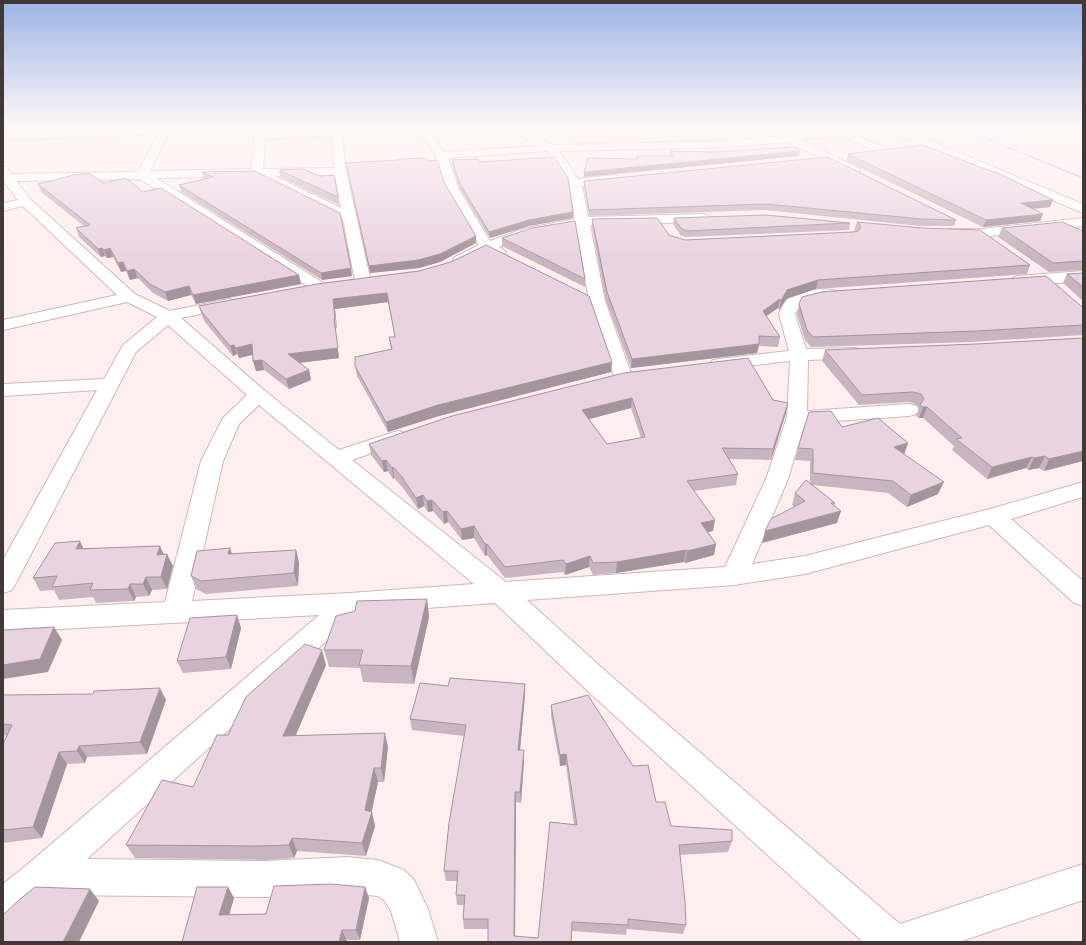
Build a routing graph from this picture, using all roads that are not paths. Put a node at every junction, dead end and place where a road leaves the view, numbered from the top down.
1 (145, 170) edge
2 (446, 170) edge
3 (566, 170) edge
4 (854, 170) edge
5 (995, 170) edge
6 (1001, 170) edge
7 (340, 171) joint
8 (257, 172) junction
9 (5, 174) edge
10 (142, 175) junction
11 (864, 175) edge
12 (629, 178) edge
13 (575, 183) junction
14 (1083, 203) edge
15 (15, 204) edge
16 (1083, 209) edge
17 (350, 217) junction
18 (717, 218) edge
19 (661, 219) junction
20 (953, 219) edge
21 (582, 222) junction
22 (1083, 222) edge
23 (943, 232) edge
24 (981, 233) junction
25 (670, 234) edge
26 (994, 242) edge
27 (486, 246) junction
28 (507, 256) edge
29 (446, 266) edge
30 (1083, 276) edge
31 (377, 279) edge
32 (363, 282) junction
33 (1000, 282) edge
34 (348, 283) edge
35 (334, 285) edge
36 (319, 287) junction
37 (296, 291) edge
38 (845, 293) edge
39 (583, 294) edge
40 (129, 297) junction
41 (597, 301) junction
42 (243, 302) edge
43 (168, 316) junction
44 (3, 325) edge
45 (870, 352) edge
46 (799, 356) junction
47 (698, 367) edge
48 (623, 377) edge
49 (110, 384) junction
50 (3, 390) edge
51 (258, 395) junction
52 (909, 410) dead end
53 (797, 417) junction
54 (417, 431) edge
55 (337, 458) junction
56 (1083, 489) edge
57 (993, 516) junction
58 (734, 576) junction
59 (3, 583) edge
60 (502, 593) junction
61 (1083, 596) edge
62 (350, 603) junction
63 (176, 612) junction
64 (3, 621) edge
65 (41, 877) junction
66 (1083, 882) edge
67 (3, 907) edge
68 (419, 942) edge
69 (891, 942) edge
70 (903, 942) edge

1 - 10 street
2 - 27 street
3 - 13 street
4 - 11 street
5 - 16 street
6 - 14 street
7 - 8 street
7 - 17 street
8 - 10 street
8 - 17 street
9 - 10 street
9 - 15 street
10 - 36 street
12 - 13 street
13 - 21 street
15 - 40 street
17 - 32 street
18 - 19 street
19 - 21 street
19 - 25 street
20 - 24 street
21 - 27 street
21 - 41 street
22 - 24 street
23 - 24 street
24 - 26 street
27 - 28 street
27 - 29 street
30 - 33 street
31 - 32 street
32 - 34 street
35 - 36 street
36 - 37 street
38 - 46 street
39 - 41 street
40 - 43 street
40 - 44 street
41 - 48 street
42 - 43 street
43 - 49 street
43 - 51 street
45 - 46 street
46 - 47 street
46 - 53 street
49 - 50 street
49 - 59 street
51 - 55 street
51 - 63 street
52 - 53 street
53 - 58 street
54 - 55 street
55 - 60 street
56 - 57 street
57 - 58 street
57 - 61 street
58 - 60 street
60 - 62 street
60 - 69 street
62 - 63 street
62 - 65 street
63 - 64 street
65 - 67 street
65 - 68 street
66 - 70 street

